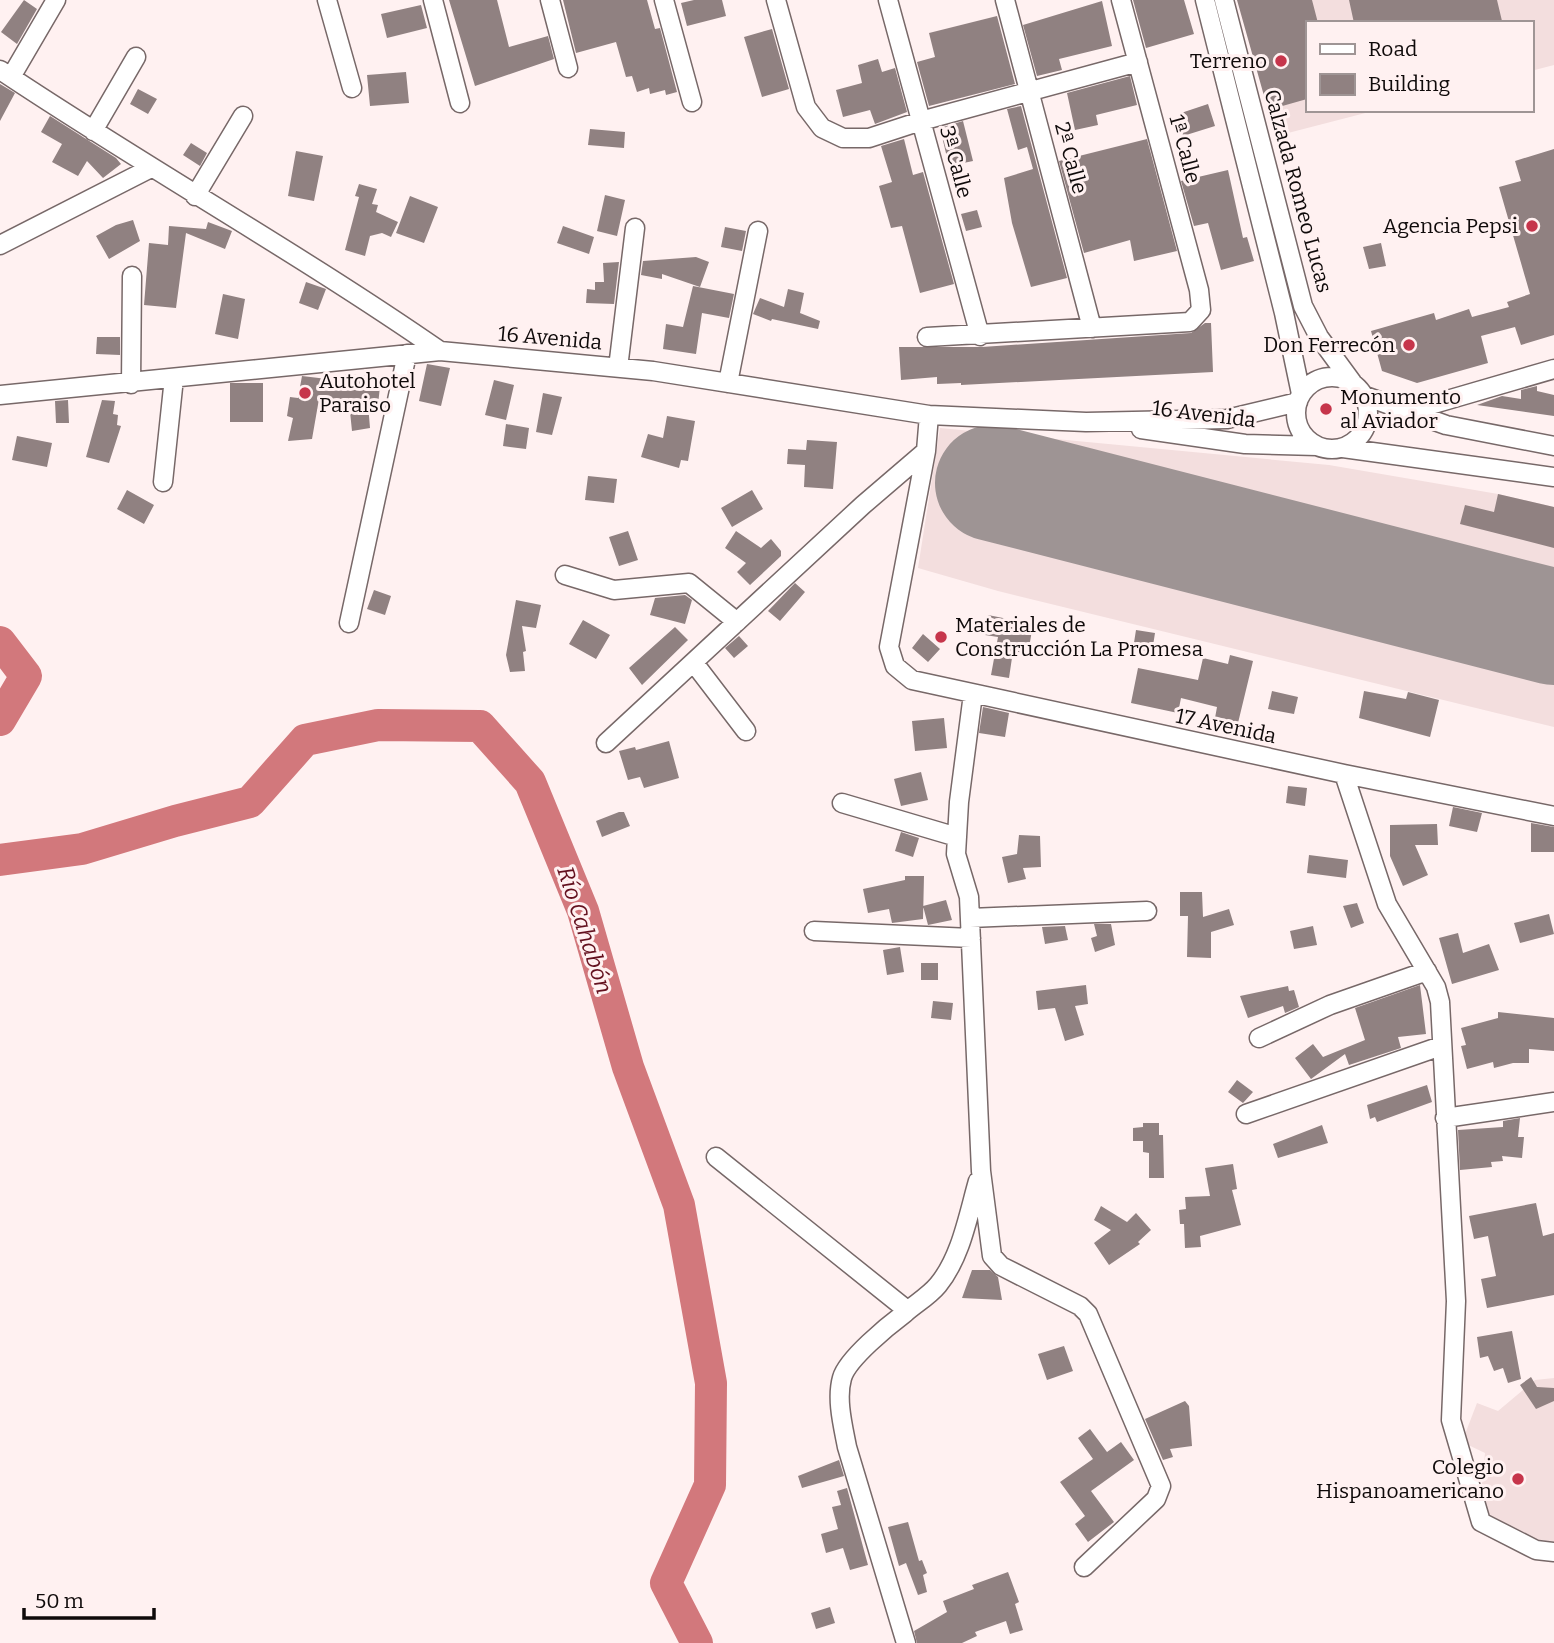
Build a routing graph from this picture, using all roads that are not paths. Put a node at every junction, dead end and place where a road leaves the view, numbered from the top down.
1 (56, 0) edge
2 (327, 0) edge
3 (433, 0) edge
4 (550, 0) edge
5 (663, 0) edge
6 (776, 0) edge
7 (888, 0) edge
8 (1005, 0) edge
9 (1121, 0) edge
10 (1205, 0) edge
11 (1224, 0) edge
12 (136, 57) dead end
13 (1138, 62) junction
14 (568, 68) dead end
15 (5, 74) edge
16 (352, 88) dead end
17 (1030, 91) junction
18 (692, 102) dead end
19 (460, 103) dead end
20 (243, 116) dead end
21 (921, 121) junction
22 (93, 131) junction
23 (151, 168) junction
24 (195, 196) junction
25 (635, 228) dead end
26 (758, 232) dead end
27 (0, 246) edge
28 (132, 276) dead end
29 (1092, 328) junction
30 (980, 336) junction
31 (927, 337) dead end
32 (440, 351) junction
33 (407, 354) junction
34 (618, 368) junction
35 (1554, 369) edge
36 (174, 378) junction
37 (1352, 382) junction
38 (131, 383) junction
39 (728, 383) junction
40 (4, 395) edge
41 (1365, 396) junction
42 (1299, 398) junction
43 (1406, 412) junction
44 (929, 415) junction
45 (1086, 422) junction
46 (1317, 446) junction
47 (1554, 446) edge
48 (1343, 448) junction
49 (926, 451) junction
50 (1554, 477) edge
51 (163, 482) dead end
52 (565, 575) dead end
53 (737, 622) junction
54 (349, 623) dead end
55 (694, 663) junction
56 (973, 694) junction
57 (747, 731) dead end
58 (606, 743) dead end
59 (1344, 774) junction
60 (842, 803) dead end
61 (1554, 816) edge
62 (957, 837) junction
63 (1147, 911) dead end
64 (970, 918) junction
65 (814, 931) dead end
66 (971, 938) junction
67 (1427, 971) junction
68 (1259, 1038) dead end
69 (1441, 1046) junction
70 (1554, 1102) edge
71 (1246, 1114) dead end
72 (1445, 1118) junction
73 (716, 1157) dead end
74 (981, 1171) junction
75 (908, 1310) junction
76 (1554, 1552) edge
77 (1084, 1567) dead end
78 (906, 1643) edge

1 - 15 street
2 - 16 street
3 - 19 street
4 - 14 street
5 - 18 street
6 - 21 street
7 - 21 street, 3ª Calle
8 - 17 street, 2ª Calle
9 - 13 street, 1ª Calle
10 - 42 street, Calzada Romeo Lucas
11 - 37 street, Calzada Romeo Lucas
12 - 22 street
13 - 17 street
13 - 29 street, 1ª Calle
15 - 22 street
17 - 21 street
17 - 29 street, 2ª Calle
20 - 24 street
21 - 30 street, 3ª Calle
22 - 23 street
23 - 24 street
23 - 27 street
24 - 32 street
25 - 34 street
26 - 39 street
28 - 38 street
29 - 30 street
30 - 31 street
32 - 33 street, 16 Avenida
32 - 34 street, 16 Avenida
33 - 36 street, 16 Avenida
33 - 54 street
34 - 39 street, 16 Avenida
35 - 43 street
36 - 38 street, 16 Avenida
36 - 51 street
37 - 41 street
37 - 42 street
38 - 40 street, 16 Avenida
39 - 44 street, 16 Avenida
41 - 43 street
41 - 48 street
42 - 45 street, 16 Avenida
42 - 46 street
43 - 47 street
44 - 45 street, 16 Avenida
44 - 49 street
45 - 46 street, 16 Avenida
46 - 48 street
48 - 50 street
49 - 53 street
49 - 56 street, 17 Avenida
52 - 53 street
53 - 55 street
55 - 57 street
55 - 58 street
56 - 59 street, 17 Avenida
56 - 62 street
59 - 61 street, 17 Avenida
59 - 67 street
60 - 62 street
62 - 64 street
63 - 64 street
64 - 66 street
65 - 66 street
66 - 74 street
67 - 68 street
67 - 69 street
69 - 71 street
69 - 72 street
70 - 72 street
72 - 76 street
73 - 75 street
74 - 75 street
74 - 77 street
75 - 78 street

